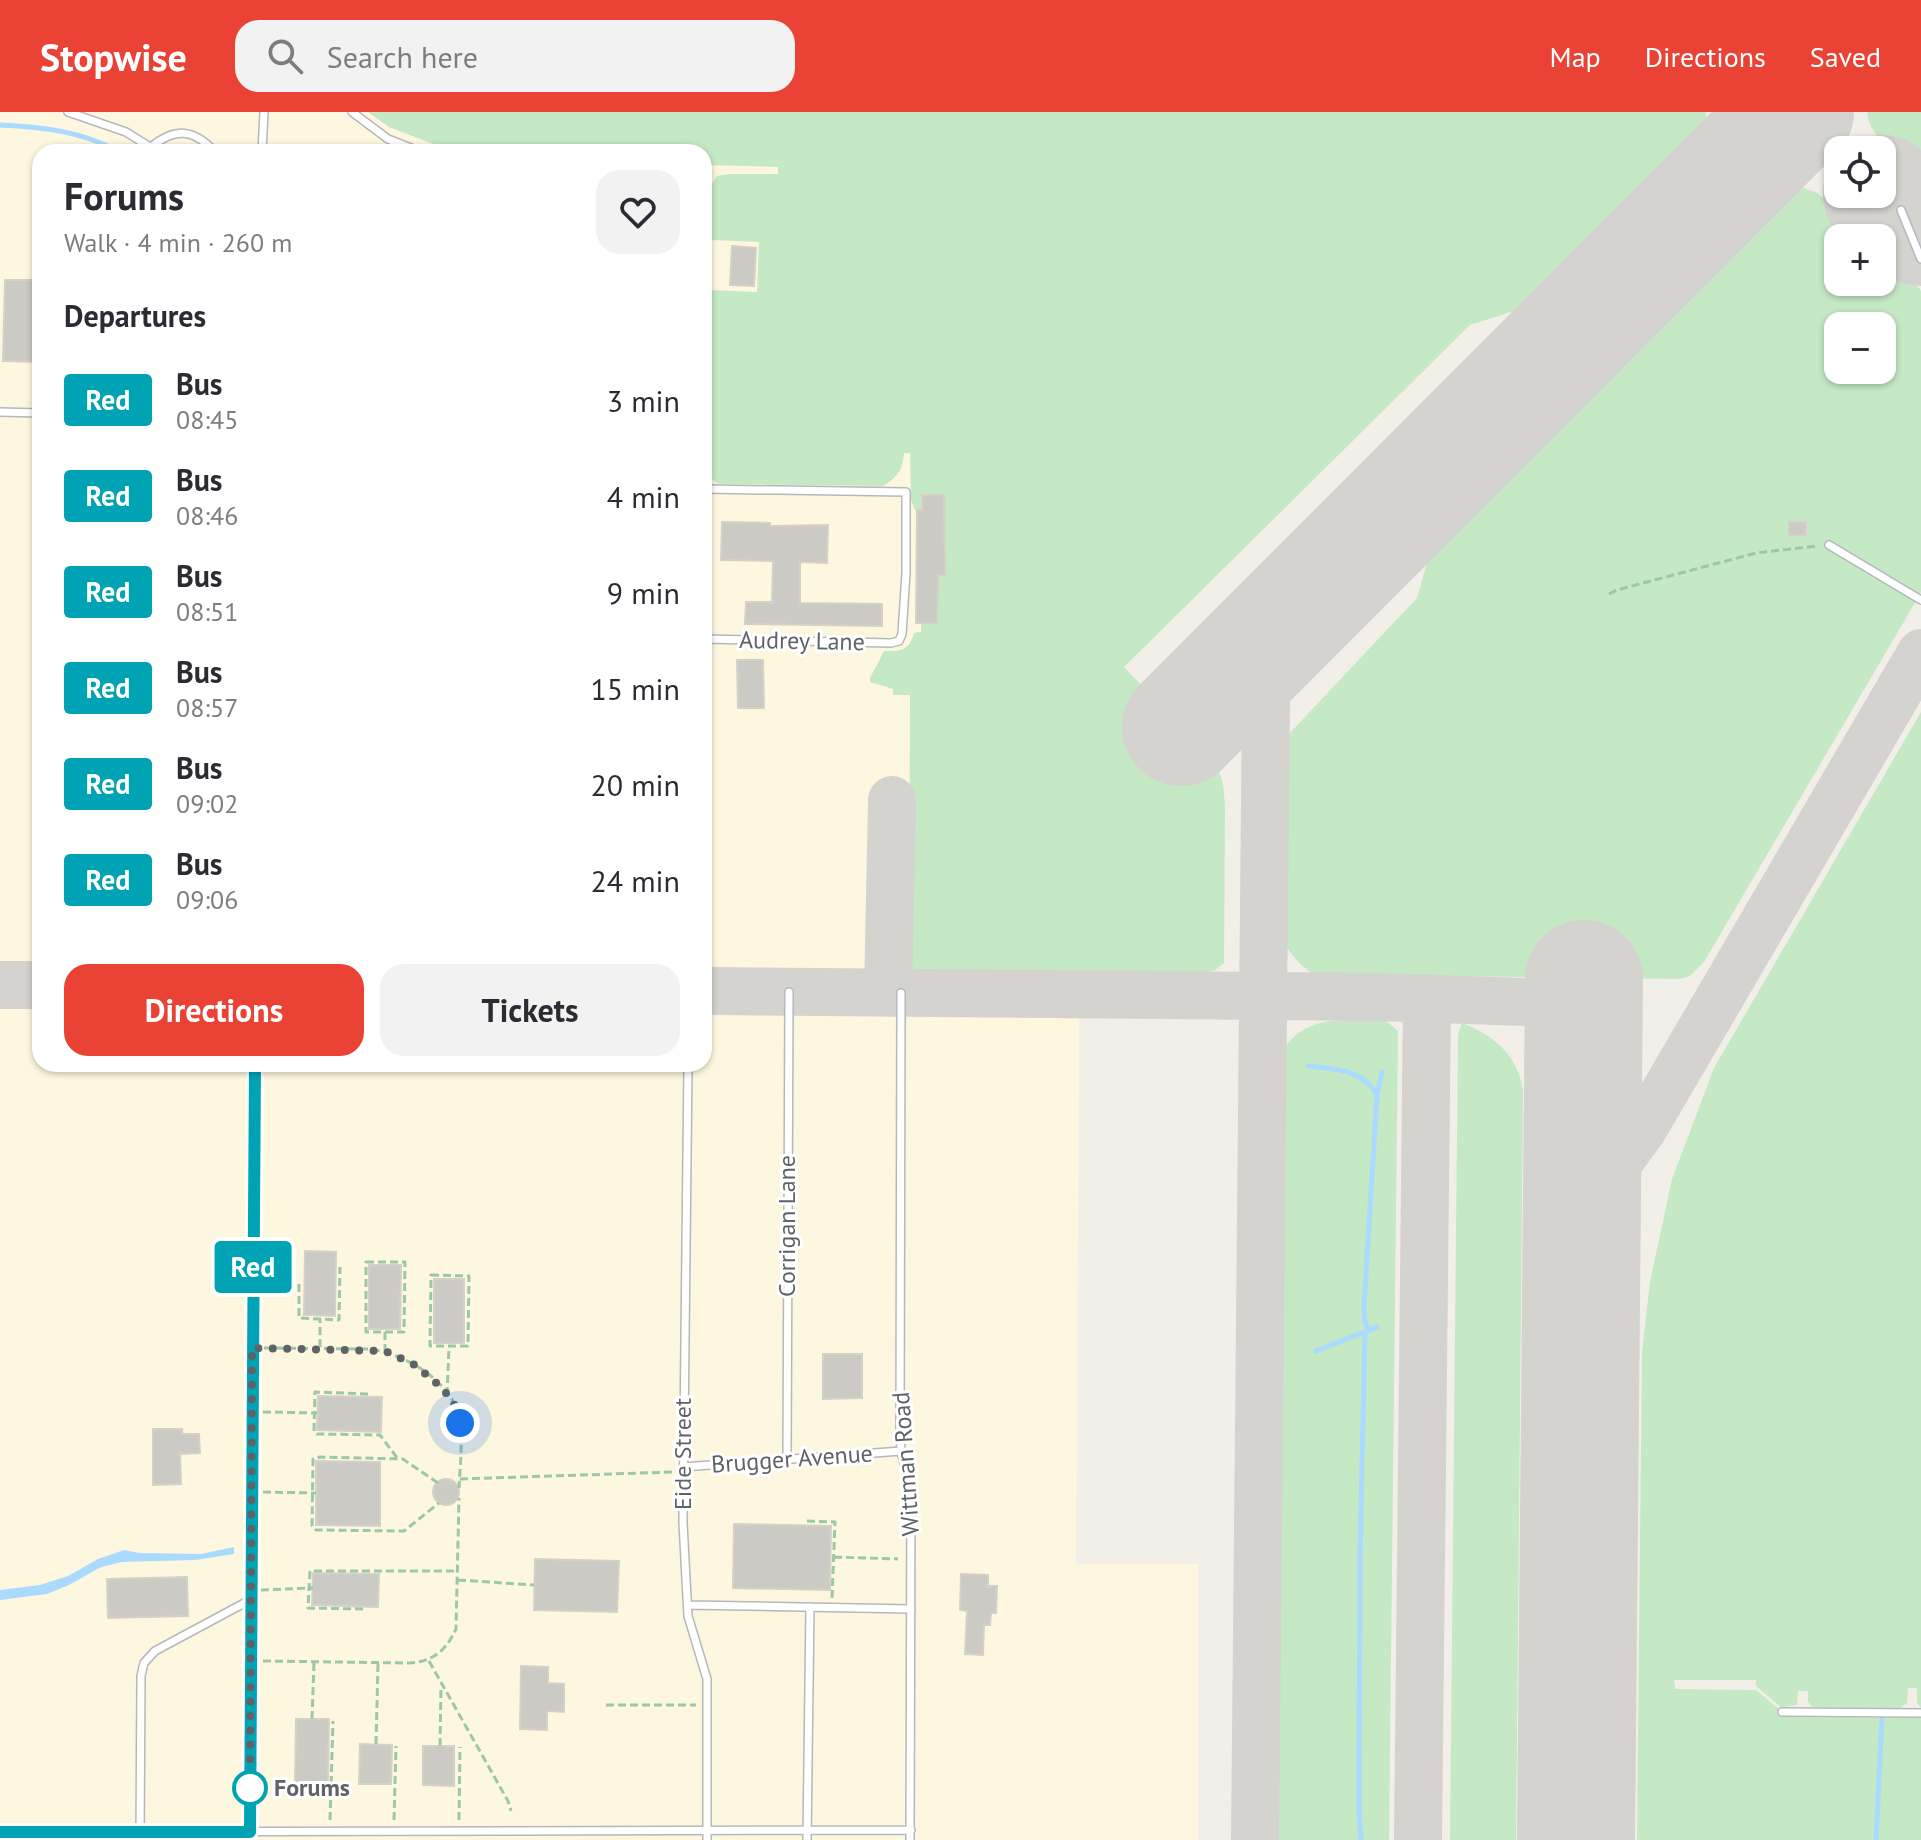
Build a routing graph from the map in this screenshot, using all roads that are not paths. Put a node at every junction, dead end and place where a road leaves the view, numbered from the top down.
1 (68, 112) edge
2 (264, 112) edge
3 (352, 112) edge
4 (146, 144) edge
5 (158, 144) edge
6 (208, 144) edge
7 (262, 144) edge
8 (401, 144) edge
9 (1901, 210) dead end
10 (1921, 259) edge
11 (0, 412) edge
12 (32, 413) edge
13 (712, 489) edge
14 (1829, 545) road end
15 (1921, 600) edge
16 (712, 639) edge
17 (789, 992) dead end
18 (901, 993) dead end
19 (255, 1072) edge
20 (688, 1072) edge
21 (901, 1451) junction
22 (787, 1460) junction
23 (683, 1467) junction
24 (250, 1595) junction
25 (688, 1605) junction
26 (810, 1607) junction
27 (911, 1609) junction
28 (1782, 1712) dead end
29 (1921, 1713) edge
30 (707, 1830) junction
31 (807, 1830) junction
32 (911, 1830) junction
33 (0, 1832) edge
34 (140, 1836) edge
35 (250, 1836) edge
36 (242, 1840) edge
37 (707, 1840) edge
38 (807, 1840) edge
39 (910, 1840) edge

1 - 4 lane
2 - 7 lane
3 - 8 lane
5 - 6 lane
9 - 10 lane
11 - 12 lane
13 - 16 lane, Audrey Lane
14 - 15 lane
17 - 22 lane, Corrigan Lane
18 - 21 lane, Wittman Road
19 - 24 lane
20 - 23 lane, Eide Street
21 - 22 lane, Brugger Avenue
21 - 27 lane, Wittman Road
22 - 23 lane, Brugger Avenue
23 - 25 lane, Eide Street
24 - 34 lane
24 - 35 lane
25 - 26 lane
25 - 30 lane, Eide Street
26 - 27 lane
26 - 31 lane
27 - 32 lane, Wittman Road
28 - 29 lane
30 - 31 lane
30 - 35 lane
30 - 37 lane, Eide Street
31 - 32 lane
31 - 38 lane
32 - 39 lane, Wittman Road
33 - 34 lane
34 - 35 lane
35 - 36 lane

